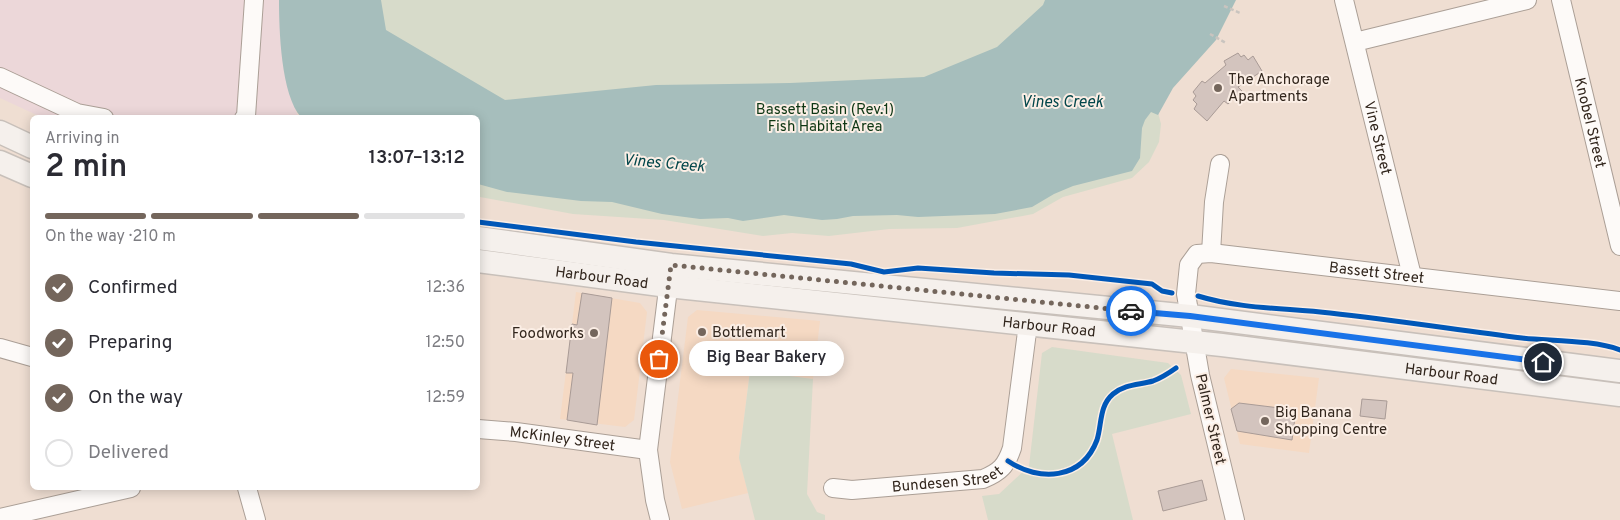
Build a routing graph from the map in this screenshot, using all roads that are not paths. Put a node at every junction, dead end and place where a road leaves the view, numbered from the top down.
1 (254, 0) edge
2 (1344, 0) edge
3 (1527, 0) edge
4 (1561, 0) edge
5 (1355, 42) junction
6 (0, 77) edge
7 (88, 115) edge
8 (246, 115) edge
9 (0, 132) edge
10 (30, 146) edge
11 (0, 162) edge
12 (1220, 164) dead end
13 (30, 175) edge
14 (480, 238) edge
15 (1620, 246) edge
16 (1211, 253) junction
17 (480, 261) edge
18 (669, 276) junction
19 (1412, 276) junction
20 (1620, 302) edge
21 (1190, 316) junction
22 (1028, 324) junction
23 (1194, 342) junction
24 (0, 348) edge
25 (30, 356) edge
26 (1620, 371) edge
27 (1620, 395) edge
28 (480, 429) edge
29 (648, 450) junction
30 (833, 488) dead end
31 (122, 490) edge
32 (248, 490) edge
33 (0, 518) edge
34 (256, 520) edge
35 (660, 520) edge
36 (1235, 520) edge

1 - 8 street
2 - 5 street, Vine Street
3 - 5 street
4 - 15 street, Knobel Street
5 - 19 street, Vine Street
6 - 7 street
9 - 10 main road
11 - 13 main road
12 - 16 street
14 - 18 main road, Harbour Road
16 - 19 street, Bassett Street
16 - 21 street
17 - 18 main road, Harbour Road
18 - 21 main road, Harbour Road
18 - 22 main road, Harbour Road
18 - 29 street
19 - 20 street, Bassett Street
21 - 23 street, Palmer Street
21 - 26 main road, Harbour Road
22 - 23 main road, Harbour Road
22 - 30 street, Bundesen Street
23 - 27 main road, Harbour Road
23 - 36 street, Palmer Street
24 - 25 street
28 - 29 street, McKinley Street
29 - 35 street
31 - 33 street
32 - 34 street

